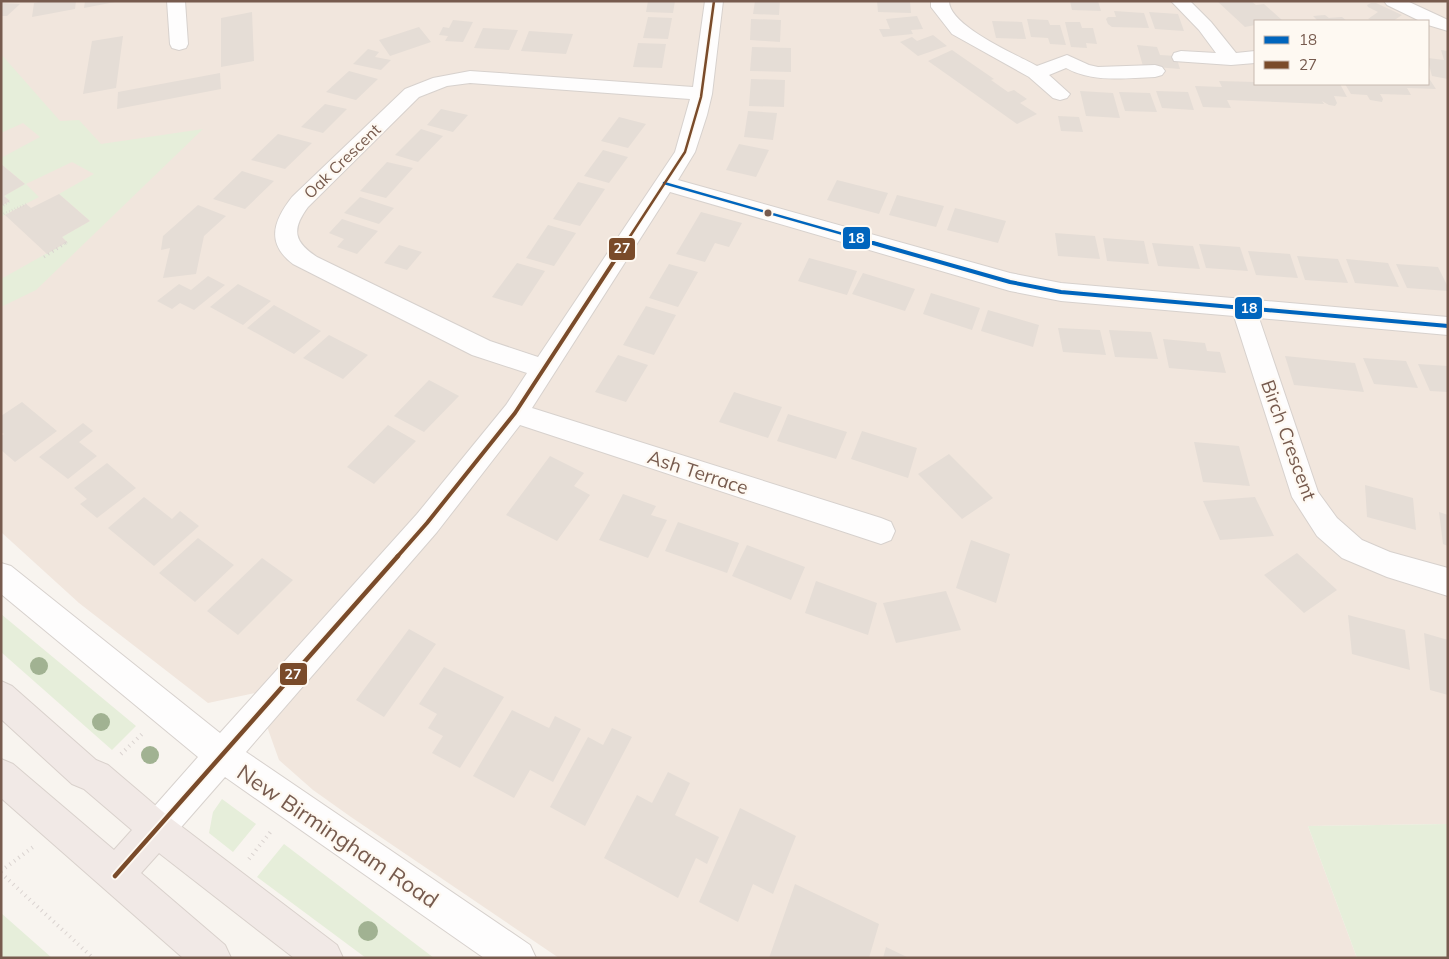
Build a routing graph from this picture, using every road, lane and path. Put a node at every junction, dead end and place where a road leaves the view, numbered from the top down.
1 (176, 1) edge
2 (714, 1) edge
3 (940, 1) edge
4 (1180, 1) edge
5 (1393, 1) edge
6 (1427, 20) edge
7 (179, 44) dead end
8 (1181, 57) dead end
9 (1254, 57) edge
10 (1231, 60) junction
11 (1155, 71) dead end
12 (1036, 73) junction
13 (702, 94) junction
14 (1060, 94) dead end
15 (664, 183) junction
16 (10, 201) dead end
17 (26, 204) dead end
18 (1, 207) edge
19 (1, 215) edge
20 (68, 242) dead end
21 (44, 257) dead end
22 (1243, 308) junction
23 (1448, 326) edge
24 (543, 368) junction
25 (515, 413) junction
26 (881, 532) dead end
27 (1, 576) edge
28 (1448, 582) edge
29 (1, 697) edge
30 (221, 755) junction
31 (1, 776) edge
32 (157, 829) junction
33 (1, 873) edge
34 (115, 876) junction
35 (93, 958) edge
36 (212, 958) edge
37 (324, 958) edge
38 (517, 958) edge

1 - 7 street
2 - 13 street
3 - 12 street
4 - 10 street
5 - 6 street
8 - 10 street
9 - 10 street
11 - 12 street
12 - 14 street
13 - 15 street
13 - 24 street, Oak Crescent
15 - 22 street
15 - 24 street
16 - 18 path
17 - 19 path
20 - 21 path
22 - 23 street
22 - 28 street, Birch Crescent
24 - 25 street
25 - 26 street, Ash Terrace
25 - 30 street
27 - 30 street, New Birmingham Road
29 - 32 highway
30 - 32 street
30 - 38 street, New Birmingham Road
31 - 34 highway
32 - 34 highway
32 - 37 highway
33 - 35 path
34 - 36 highway

